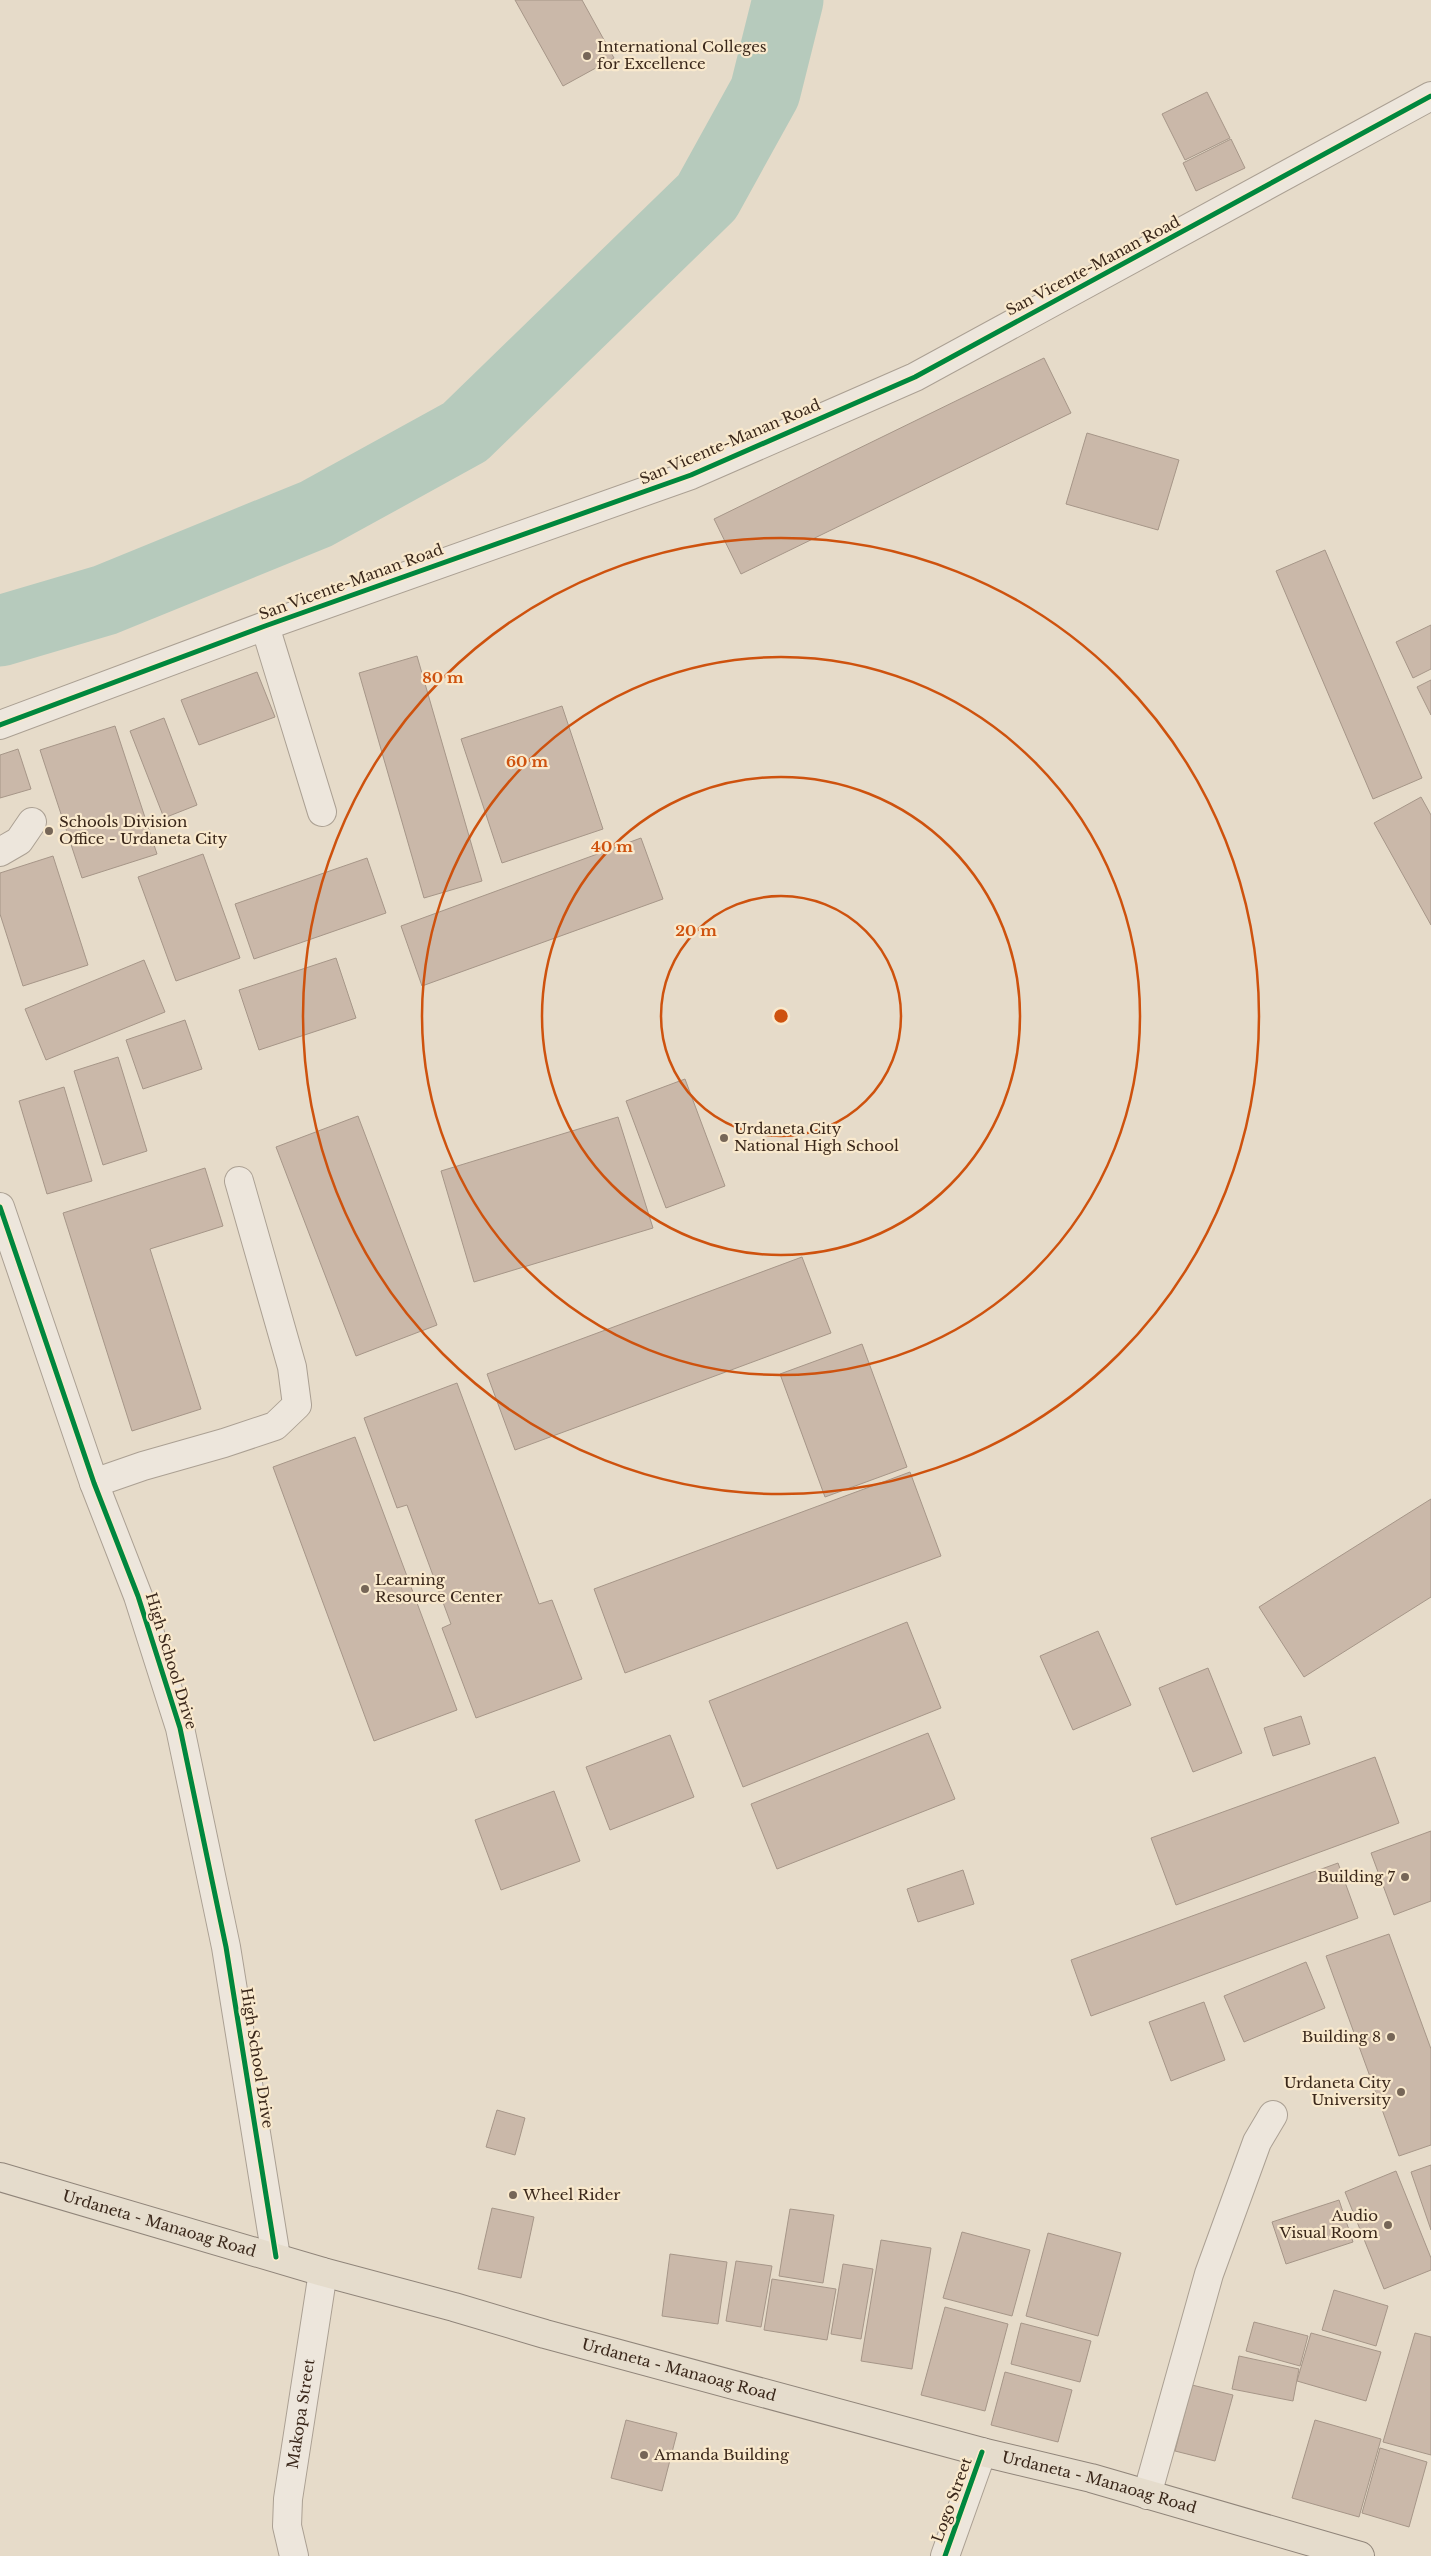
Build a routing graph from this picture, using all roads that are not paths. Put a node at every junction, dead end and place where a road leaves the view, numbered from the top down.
1 (1431, 96) edge
2 (265, 626) junction
3 (0, 725) edge
4 (322, 812) dead end
5 (32, 822) dead end
6 (0, 852) edge
7 (239, 1181) dead end
8 (0, 1207) edge
9 (94, 1483) junction
10 (1273, 2115) dead end
11 (0, 2177) edge
12 (276, 2257) junction
13 (324, 2272) junction
14 (982, 2452) junction
15 (1147, 2495) junction
16 (294, 2556) edge
17 (945, 2556) edge
18 (1360, 2556) edge

1 - 2 street, San Vicente-Manan Road
2 - 3 street, San Vicente-Manan Road
2 - 4 street
5 - 6 street
7 - 9 street
8 - 9 street, High School Drive
9 - 12 street, High School Drive
10 - 15 street
11 - 12 main road, Urdaneta - Manaoag Road
12 - 13 main road, Urdaneta - Manaoag Road
13 - 14 main road, Urdaneta - Manaoag Road
13 - 16 street, Makopa Street
14 - 15 main road, Urdaneta - Manaoag Road
14 - 17 street, Logo Street
15 - 18 main road, Urdaneta - Manaoag Road

